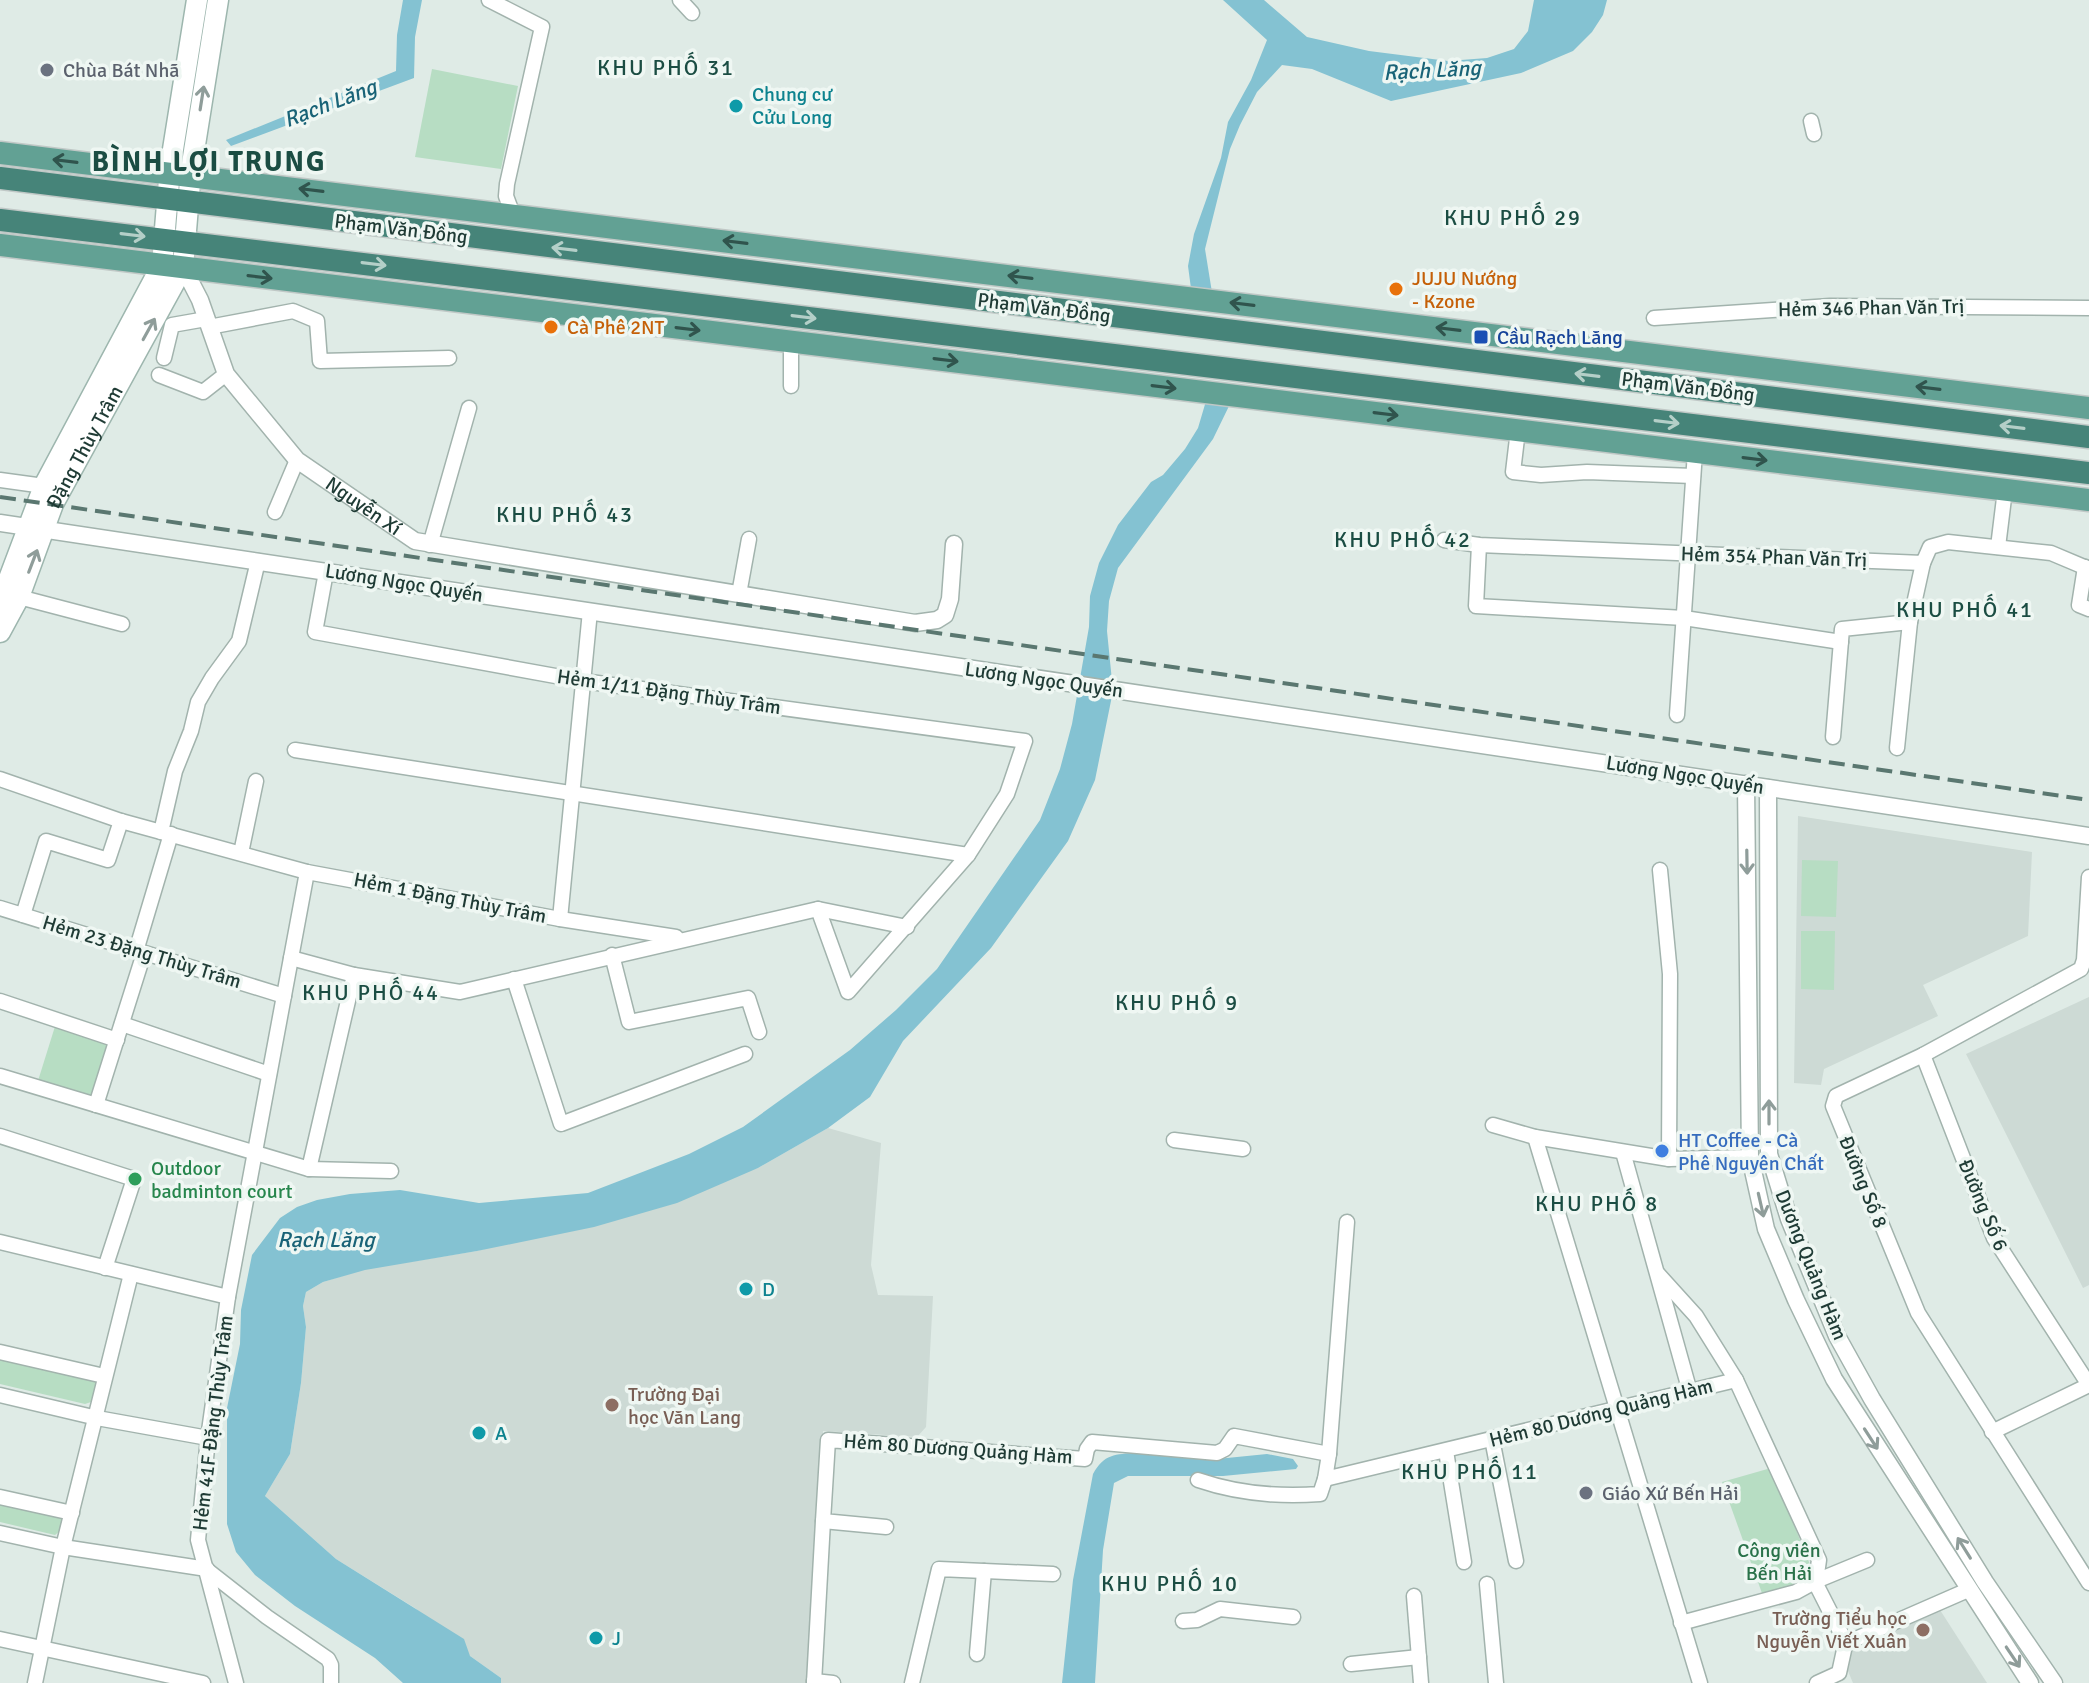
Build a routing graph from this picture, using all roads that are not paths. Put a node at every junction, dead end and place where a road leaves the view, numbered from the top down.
1 (197, 0) edge
2 (218, 0) edge
3 (489, 0) edge
4 (680, 0) edge
5 (692, 13) dead end
6 (0, 153) edge
7 (180, 174) junction
8 (0, 178) edge
9 (178, 202) junction
10 (418, 203) junction
11 (513, 215) junction
12 (0, 220) edge
13 (415, 231) junction
14 (175, 240) junction
15 (0, 245) edge
16 (172, 266) junction
17 (2089, 308) edge
18 (1654, 318) dead end
19 (208, 323) junction
20 (791, 341) junction
21 (164, 358) dead end
22 (449, 358) dead end
23 (226, 374) junction
24 (159, 375) dead end
25 (791, 386) dead end
26 (1523, 404) junction
27 (469, 408) dead end
28 (2089, 408) edge
29 (1518, 430) junction
30 (2089, 437) edge
31 (1695, 452) junction
32 (297, 460) junction
33 (2047, 468) junction
34 (2089, 473) edge
35 (1693, 476) junction
36 (0, 480) edge
37 (44, 486) junction
38 (2005, 490) junction
39 (2045, 495) junction
40 (2089, 500) edge
41 (275, 512) dead end
42 (0, 523) edge
43 (37, 528) junction
44 (749, 539) dead end
45 (1444, 540) dead end
46 (954, 544) dead end
47 (430, 545) junction
48 (1479, 545) junction
49 (1998, 547) junction
50 (1688, 554) junction
51 (258, 561) junction
52 (1923, 563) junction
53 (2087, 568) edge
54 (326, 572) junction
55 (739, 594) junction
56 (19, 597) junction
57 (2089, 609) edge
58 (590, 611) junction
59 (1684, 618) junction
60 (1910, 622) junction
61 (122, 624) dead end
62 (0, 632) edge
63 (1841, 642) junction
64 (583, 681) junction
65 (1677, 715) dead end
66 (1833, 737) dead end
67 (1897, 748) dead end
68 (295, 750) dead end
69 (0, 779) edge
70 (256, 781) dead end
71 (1746, 784) junction
72 (1768, 788) junction
73 (573, 793) junction
74 (121, 821) junction
75 (166, 833) junction
76 (2089, 836) edge
77 (241, 853) junction
78 (968, 855) junction
79 (1660, 870) dead end
80 (307, 872) junction
81 (2089, 877) edge
82 (0, 908) edge
83 (818, 909) junction
84 (23, 915) junction
85 (560, 919) junction
86 (907, 927) junction
87 (687, 939) junction
88 (140, 952) junction
89 (612, 955) junction
90 (291, 958) junction
91 (354, 975) junction
92 (514, 979) junction
93 (284, 996) junction
94 (0, 1001) edge
95 (122, 1024) junction
96 (759, 1032) dead end
97 (117, 1040) junction
98 (745, 1054) dead end
99 (1923, 1055) junction
100 (269, 1074) junction
101 (0, 1076) edge
102 (96, 1105) junction
103 (1493, 1125) dead end
104 (0, 1136) edge
105 (1535, 1137) junction
106 (1174, 1140) dead end
107 (1243, 1149) dead end
108 (255, 1152) junction
109 (1623, 1152) junction
110 (1769, 1154) junction
111 (1750, 1157) junction
112 (1669, 1159) junction
113 (309, 1169) junction
114 (391, 1171) dead end
115 (1347, 1222) dead end
116 (0, 1242) edge
117 (105, 1268) junction
118 (131, 1274) junction
119 (1658, 1274) junction
120 (228, 1297) junction
121 (0, 1352) edge
122 (104, 1376) junction
123 (1736, 1380) junction
124 (2089, 1385) edge
125 (1690, 1392) junction
126 (0, 1395) edge
127 (1616, 1409) junction
128 (97, 1418) junction
129 (1992, 1432) junction
130 (208, 1438) junction
131 (1492, 1439) junction
132 (1446, 1451) junction
133 (1329, 1454) junction
134 (1325, 1479) junction
135 (1198, 1480) dead end
136 (0, 1497) edge
137 (72, 1513) junction
138 (823, 1521) junction
139 (886, 1527) dead end
140 (0, 1533) edge
141 (63, 1547) junction
142 (1867, 1560) dead end
143 (1516, 1561) dead end
144 (1464, 1562) dead end
145 (207, 1569) junction
146 (984, 1571) junction
147 (1053, 1574) dead end
148 (1816, 1581) junction
149 (1985, 1582) junction
150 (2089, 1583) edge
151 (1487, 1584) dead end
152 (1968, 1590) junction
153 (1414, 1596) dead end
154 (1293, 1617) dead end
155 (1183, 1621) dead end
156 (1681, 1623) junction
157 (0, 1639) edge
158 (1846, 1641) junction
159 (42, 1649) junction
160 (977, 1654) dead end
161 (1419, 1657) junction
162 (1351, 1664) dead end
163 (814, 1682) edge
164 (35, 1683) edge
165 (203, 1683) edge
166 (236, 1683) edge
167 (331, 1683) edge
168 (833, 1683) edge
169 (912, 1683) edge
170 (1421, 1683) edge
171 (1496, 1683) edge
172 (1700, 1683) edge
173 (1817, 1683) edge
174 (2030, 1683) edge
175 (2054, 1683) edge

1 - 7 main road
7 -> 2 main road
3 - 11 street
4 - 5 street
7 -> 6 main road, Phạm Văn Đồng
7 - 9 main road
10 -> 7 main road, Phạm Văn Đồng
8 - 9 highway, Phạm Văn Đồng
9 - 13 highway, Phạm Văn Đồng
9 - 14 main road
10 - 11 main road, Phạm Văn Đồng
10 - 13 main road
28 -> 11 main road, Phạm Văn Đồng
12 -> 14 highway, Phạm Văn Đồng
30 -> 13 highway, Phạm Văn Đồng
14 - 16 main road
14 -> 26 highway, Phạm Văn Đồng
15 - 16 main road
16 - 19 street, Nguyễn Xí
16 -> 20 main road
16 - 37 main road, Đặng Thùy Trâm
43 -> 16 main road, Đặng Thùy Trâm
17 - 18 street, Hẻm 346 Phan Văn Trị
19 - 21 street
19 - 22 street
19 - 23 street, Nguyễn Xí
20 - 25 street
20 -> 29 main road
23 - 24 street
23 - 32 street, Nguyễn Xí
26 - 29 main road
26 -> 33 highway, Phạm Văn Đồng
27 - 47 street
29 - 31 main road
29 - 35 street
31 - 35 street
31 -> 38 main road
32 - 41 street
32 - 47 street, Nguyễn Xí
33 - 34 highway, Phạm Văn Đồng
33 - 39 main road
35 - 50 street
36 - 37 street
37 - 43 main road, Đặng Thùy Trâm
38 - 39 main road
38 - 49 street
39 - 40 main road
42 - 43 street, Lương Ngọc Quyến
43 - 51 street, Lương Ngọc Quyến
56 -> 43 main road, Đặng Thùy Trâm
43 - 62 main road, Đặng Thùy Trâm
44 - 55 street
45 - 48 street, Hẻm 354 Phan Văn Trị
46 - 55 street, Nguyễn Xí
47 - 55 street, Nguyễn Xí
48 - 50 street, Hẻm 354 Phan Văn Trị
48 - 59 street
49 - 52 street
49 - 53 street
50 - 52 street, Hẻm 354 Phan Văn Trị
50 - 59 street
51 - 54 street, Lương Ngọc Quyến
51 - 75 street
52 - 60 street
53 - 57 street
54 - 58 street, Lương Ngọc Quyến
54 - 64 street, Hẻm 1/11 Đặng Thùy Trâm
56 - 61 street
56 - 62 main road, Đặng Thùy Trâm
58 - 64 street
58 - 71 street, Lương Ngọc Quyến
59 - 63 street
59 - 65 street
60 - 63 street
60 - 67 street
63 - 66 street
64 - 73 street
64 - 78 street, Hẻm 1/11 Đặng Thùy Trâm
68 - 73 street
69 - 74 street, Hẻm 1 Đặng Thùy Trâm
70 - 77 street
71 - 72 street, Lương Ngọc Quyến
71 -> 111 street, Dương Quảng Hàm
72 - 76 street, Lương Ngọc Quyến
110 -> 72 street, Dương Quảng Hàm
73 - 78 street
73 - 85 street
74 - 75 street, Hẻm 1 Đặng Thùy Trâm
74 - 84 street
75 - 77 street, Hẻm 1 Đặng Thùy Trâm
75 - 88 street
77 - 80 street, Hẻm 1 Đặng Thùy Trâm
78 - 86 street
79 - 112 street
80 - 85 street, Hẻm 1 Đặng Thùy Trâm
80 - 90 street
81 - 99 street, Đường Số 8
82 - 84 street, Hẻm 23 Đặng Thùy Trâm
83 - 86 street, Hẻm 1 Đặng Thùy Trâm
83 - 86 street
83 - 87 street, Hẻm 1 Đặng Thùy Trâm
84 - 88 street, Hẻm 23 Đặng Thùy Trâm
85 - 87 street, Hẻm 1 Đặng Thùy Trâm
87 - 89 street
88 - 93 street, Hẻm 23 Đặng Thùy Trâm
88 - 95 street
89 - 92 street
89 - 96 street
90 - 91 street
90 - 93 street
91 - 92 street
91 - 113 street
92 - 98 street
93 - 100 street
94 - 97 street
95 - 97 street
95 - 100 street
97 - 102 street
99 - 124 street, Đường Số 6
99 - 129 street, Đường Số 8
100 - 108 street
101 - 102 street
102 - 108 street
103 - 105 street
104 - 117 street
105 - 109 street
105 - 127 street
106 - 107 street
108 - 113 street
108 - 120 street
109 - 112 street
109 - 119 street
110 - 111 street
149 -> 110 street, Dương Quảng Hàm
111 - 112 street
111 -> 152 street, Dương Quảng Hàm
113 - 114 street
115 - 133 street
116 - 117 street, Hẻm 41F Đặng Thùy Trâm
117 - 118 street, Hẻm 41F Đặng Thùy Trâm
118 - 120 street, Hẻm 41F Đặng Thùy Trâm
118 - 122 street
119 - 123 street
119 - 125 street
120 - 130 street, Hẻm 41F Đặng Thùy Trâm
121 - 122 street
122 - 128 street
123 - 125 street, Hẻm 80 Dương Quảng Hàm
123 - 148 street
124 - 129 street
125 - 127 street, Hẻm 80 Dương Quảng Hàm
126 - 128 street
127 - 131 street, Hẻm 80 Dương Quảng Hàm
127 - 156 street
128 - 130 street
128 - 137 street
129 - 150 street, Đường Số 8
130 - 145 street, Hẻm 41F Đặng Thùy Trâm
131 - 132 street, Hẻm 80 Dương Quảng Hàm
131 - 143 street
132 - 134 street, Hẻm 80 Dương Quảng Hàm
132 - 144 street
133 - 134 street
133 - 138 street, Hẻm 80 Dương Quảng Hàm
134 - 135 street, Hẻm 80 Dương Quảng Hàm
136 - 137 street
137 - 141 street
138 - 139 street
138 - 163 street
140 - 141 street
141 - 145 street
141 - 159 street
142 - 148 street
145 - 166 street, Hẻm 41F Đặng Thùy Trâm
145 - 167 street
146 - 147 street
146 - 160 street
146 - 169 street
148 - 156 street
148 - 158 street
149 - 152 street
149 - 175 street, Dương Quảng Hàm
151 - 171 street
152 - 158 street
152 -> 174 street, Dương Quảng Hàm
153 - 161 street
154 - 155 street
156 - 172 street
157 - 159 street
158 - 173 street
159 - 164 street
159 - 165 street
161 - 162 street
161 - 170 street
163 - 168 street

